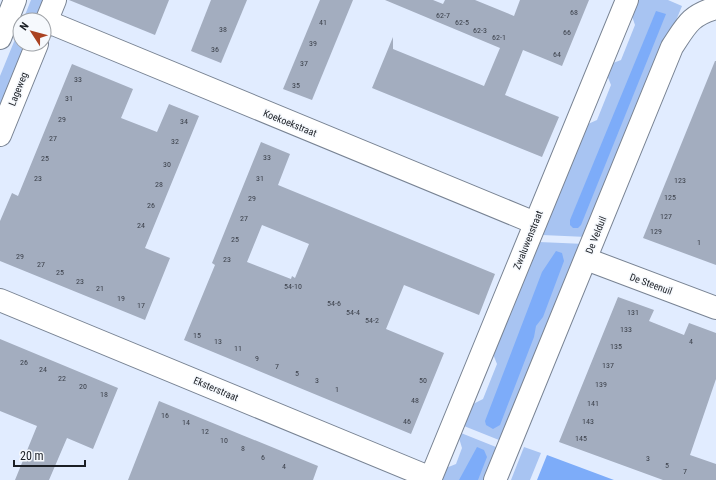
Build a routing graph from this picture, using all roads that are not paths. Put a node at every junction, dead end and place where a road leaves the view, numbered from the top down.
1 (15, 0) edge
2 (55, 0) edge
3 (627, 0) edge
4 (716, 8) edge
5 (50, 12) edge
6 (52, 27) edge
7 (0, 38) edge
8 (34, 52) edge
9 (0, 135) edge
10 (535, 222) junction
11 (586, 259) junction
12 (0, 300) edge
13 (716, 308) edge
14 (431, 479) edge
15 (495, 480) edge

1 - 7 street
2 - 5 street
3 - 10 street, Zwaluwenstraat
4 - 11 street, De Velduil
6 - 10 street, Koekoekstraat
8 - 9 street, Lageweg
10 - 14 street, Zwaluwenstraat
11 - 13 street, De Steenuil
11 - 15 street, De Velduil
12 - 14 street, Eksterstraat

